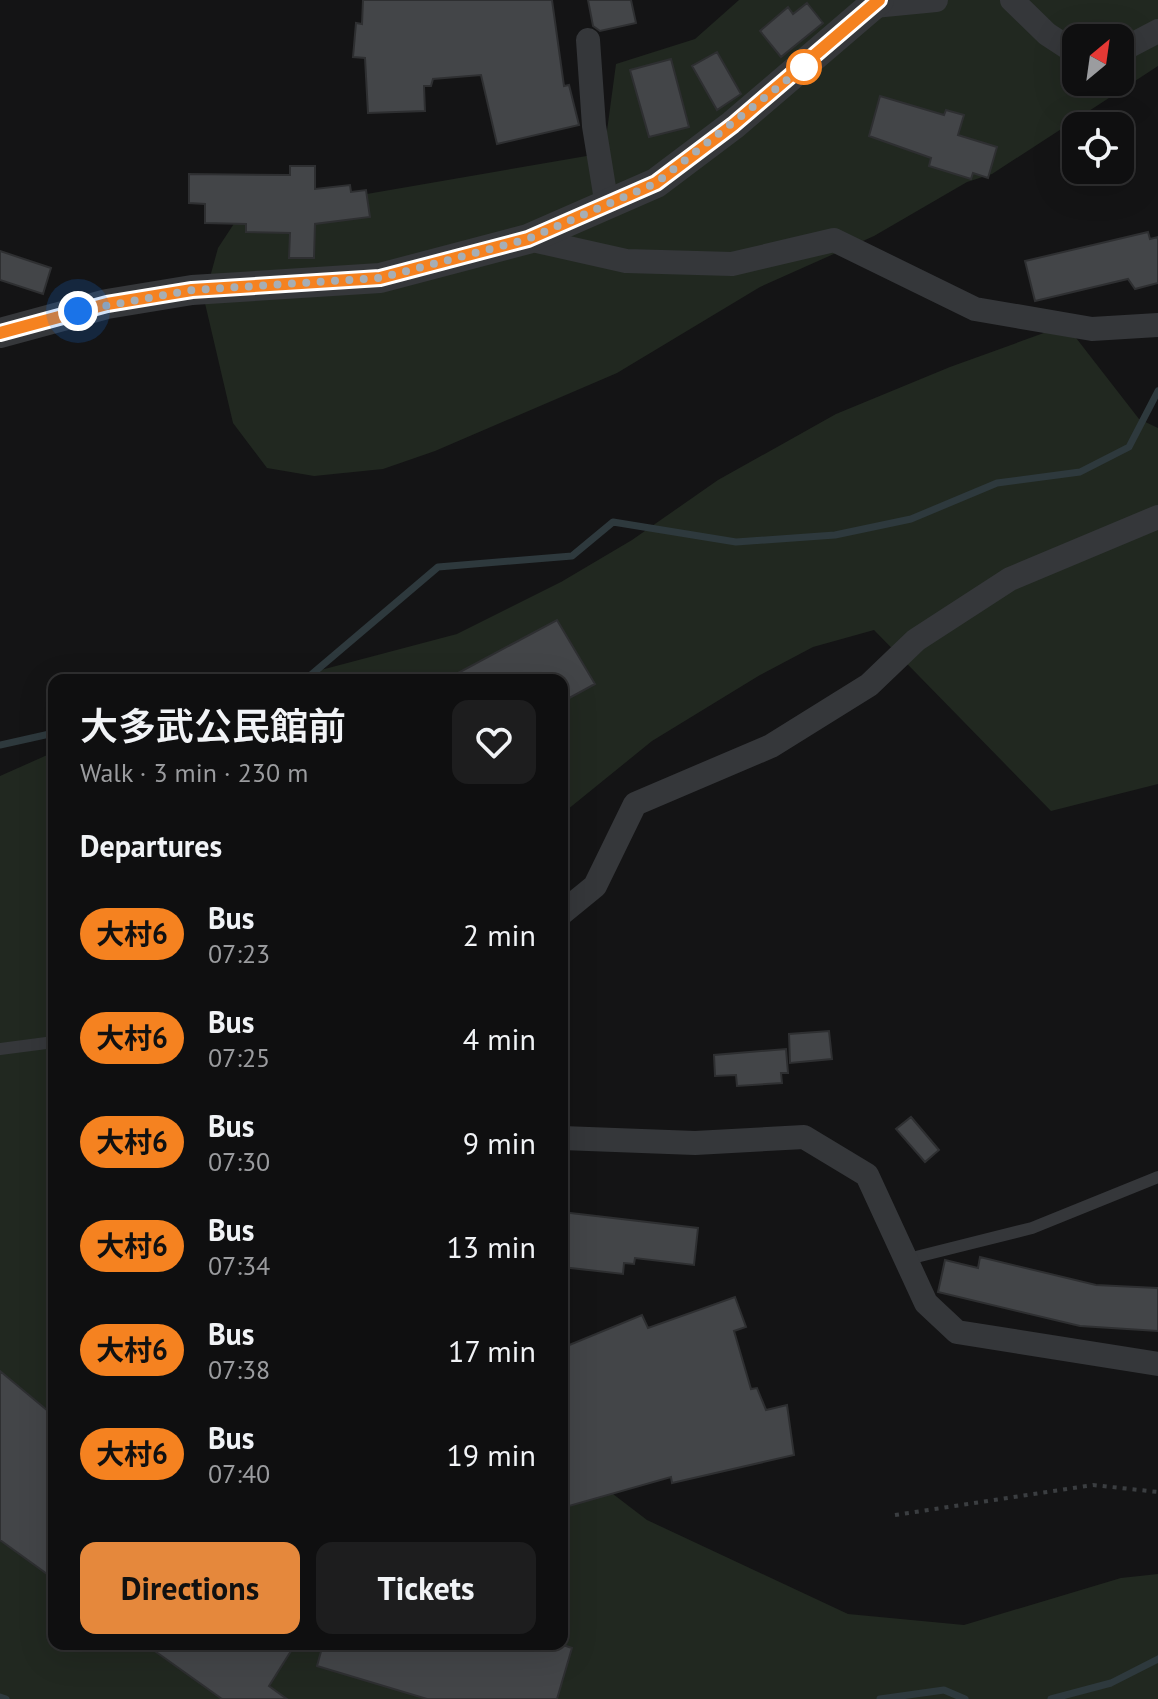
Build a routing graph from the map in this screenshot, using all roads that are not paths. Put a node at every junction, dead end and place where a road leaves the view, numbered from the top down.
1 (936, 0) edge
2 (1012, 0) edge
3 (876, 3) edge
4 (1158, 31) edge
5 (588, 40) dead end
6 (1062, 44) edge
7 (1134, 44) edge
8 (607, 206) junction
9 (528, 239) junction
10 (1158, 325) edge
11 (0, 333) edge
12 (1158, 517) edge
13 (568, 908) edge
14 (48, 1043) edge
15 (0, 1049) edge
16 (568, 1138) edge
17 (1158, 1177) edge
18 (904, 1260) junction
19 (1158, 1364) edge

1 - 3 street
2 - 6 street
3 - 8 street
4 - 7 street
5 - 8 street
8 - 9 street
9 - 10 street
9 - 11 street
12 - 13 street
14 - 15 lane
16 - 18 street
17 - 18 lane
18 - 19 street

